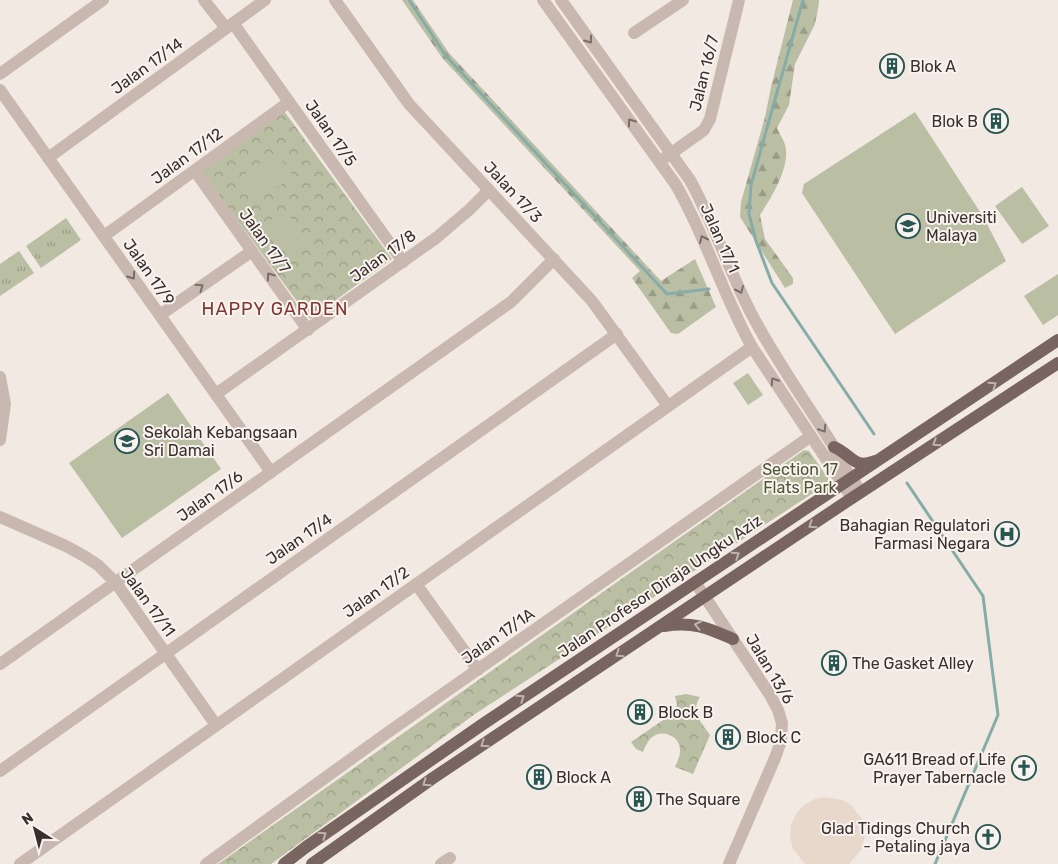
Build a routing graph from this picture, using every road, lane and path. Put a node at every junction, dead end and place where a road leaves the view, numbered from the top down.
1 (103, 0) edge
2 (204, 0) edge
3 (265, 0) edge
4 (334, 0) edge
5 (543, 0) edge
6 (561, 0) edge
7 (682, 0) edge
8 (739, 0) edge
9 (230, 26) junction
10 (634, 33) dead end
11 (0, 74) edge
12 (0, 90) edge
13 (289, 102) junction
14 (671, 153) junction
15 (48, 158) junction
16 (659, 161) junction
17 (194, 171) junction
18 (489, 190) junction
19 (104, 236) junction
20 (252, 251) junction
21 (554, 259) junction
22 (403, 262) junction
23 (160, 315) junction
24 (308, 330) junction
25 (617, 334) junction
26 (1058, 340) edge
27 (752, 347) junction
28 (1058, 363) edge
29 (0, 377) edge
30 (216, 394) junction
31 (668, 406) junction
32 (810, 436) junction
33 (0, 440) edge
34 (834, 447) junction
35 (882, 459) junction
36 (271, 472) junction
37 (848, 482) junction
38 (857, 495) junction
39 (0, 517) edge
40 (695, 582) junction
41 (116, 583) junction
42 (416, 584) junction
43 (705, 596) junction
44 (659, 627) junction
45 (734, 639) junction
46 (166, 654) junction
47 (0, 664) edge
48 (478, 670) junction
49 (216, 725) junction
50 (0, 771) edge
51 (20, 864) edge
52 (206, 864) edge
53 (284, 864) edge
54 (312, 864) edge
55 (729, 864) edge

1 - 11 street
2 - 9 street, Jalan 17/5
3 - 9 street, Jalan 17/14
4 - 18 street, Jalan 17/3
16 -> 5 street, Jalan 17/1
6 -> 14 street, Jalan 17/1
7 - 10 street
8 - 14 street, Jalan 16/7
9 - 13 street, Jalan 17/5
9 - 15 street, Jalan 17/14
12 - 15 street, Jalan 17/9
13 - 17 street, Jalan 17/12
13 - 22 street, Jalan 17/5
14 - 16 street, Jalan 16/7
14 -> 34 street, Jalan 17/1
15 - 19 street, Jalan 17/9
27 -> 16 street, Jalan 17/1
17 - 19 street, Jalan 17/12
17 - 20 street, Jalan 17/7
18 - 21 street, Jalan 17/3
18 - 22 street, Jalan 17/8
19 -> 23 street, Jalan 17/9
23 -> 20 street
24 -> 20 street, Jalan 17/7
21 - 25 street, Jalan 17/3
21 - 36 street, Jalan 17/6
22 - 24 street, Jalan 17/8
23 - 30 street, Jalan 17/9
24 - 30 street, Jalan 17/8
25 - 31 street, Jalan 17/3
25 - 46 street, Jalan 17/4
35 -> 26 main road, Jalan Profesor Diraja Ungku Aziz
27 - 31 street, Jalan 17/2
32 -> 27 street, Jalan 17/1
28 -> 38 main road, Jalan Profesor Diraja Ungku Aziz
29 - 33 street
30 - 36 street, Jalan 17/9
31 - 42 street, Jalan 17/2
32 - 37 street, Jalan 17/1
32 - 48 street, Jalan 17/1A
34 - 35 main road
34 - 37 street, Jalan 17/1
35 - 37 main road, Jalan Profesor Diraja Ungku Aziz
36 - 41 street, Jalan 17/6
37 - 38 street, Jalan 17/1
40 -> 37 main road, Jalan Profesor Diraja Ungku Aziz
38 -> 43 main road, Jalan Profesor Diraja Ungku Aziz
39 - 41 street, Jalan 17/11
40 - 43 street, Jalan 13/6
53 -> 40 main road, Jalan Profesor Diraja Ungku Aziz
41 - 46 street, Jalan 17/11
41 - 47 street, Jalan 17/6
42 - 48 street
42 - 49 street, Jalan 17/2
43 - 44 main road, Jalan Profesor Diraja Ungku Aziz
43 - 45 street, Jalan 13/6
45 -> 44 main road
44 -> 54 main road, Jalan Profesor Diraja Ungku Aziz
45 - 55 street, Jalan 13/6
46 - 49 street, Jalan 17/11
46 - 50 street, Jalan 17/4
48 - 52 street, Jalan 17/1A
49 - 51 street, Jalan 17/2

